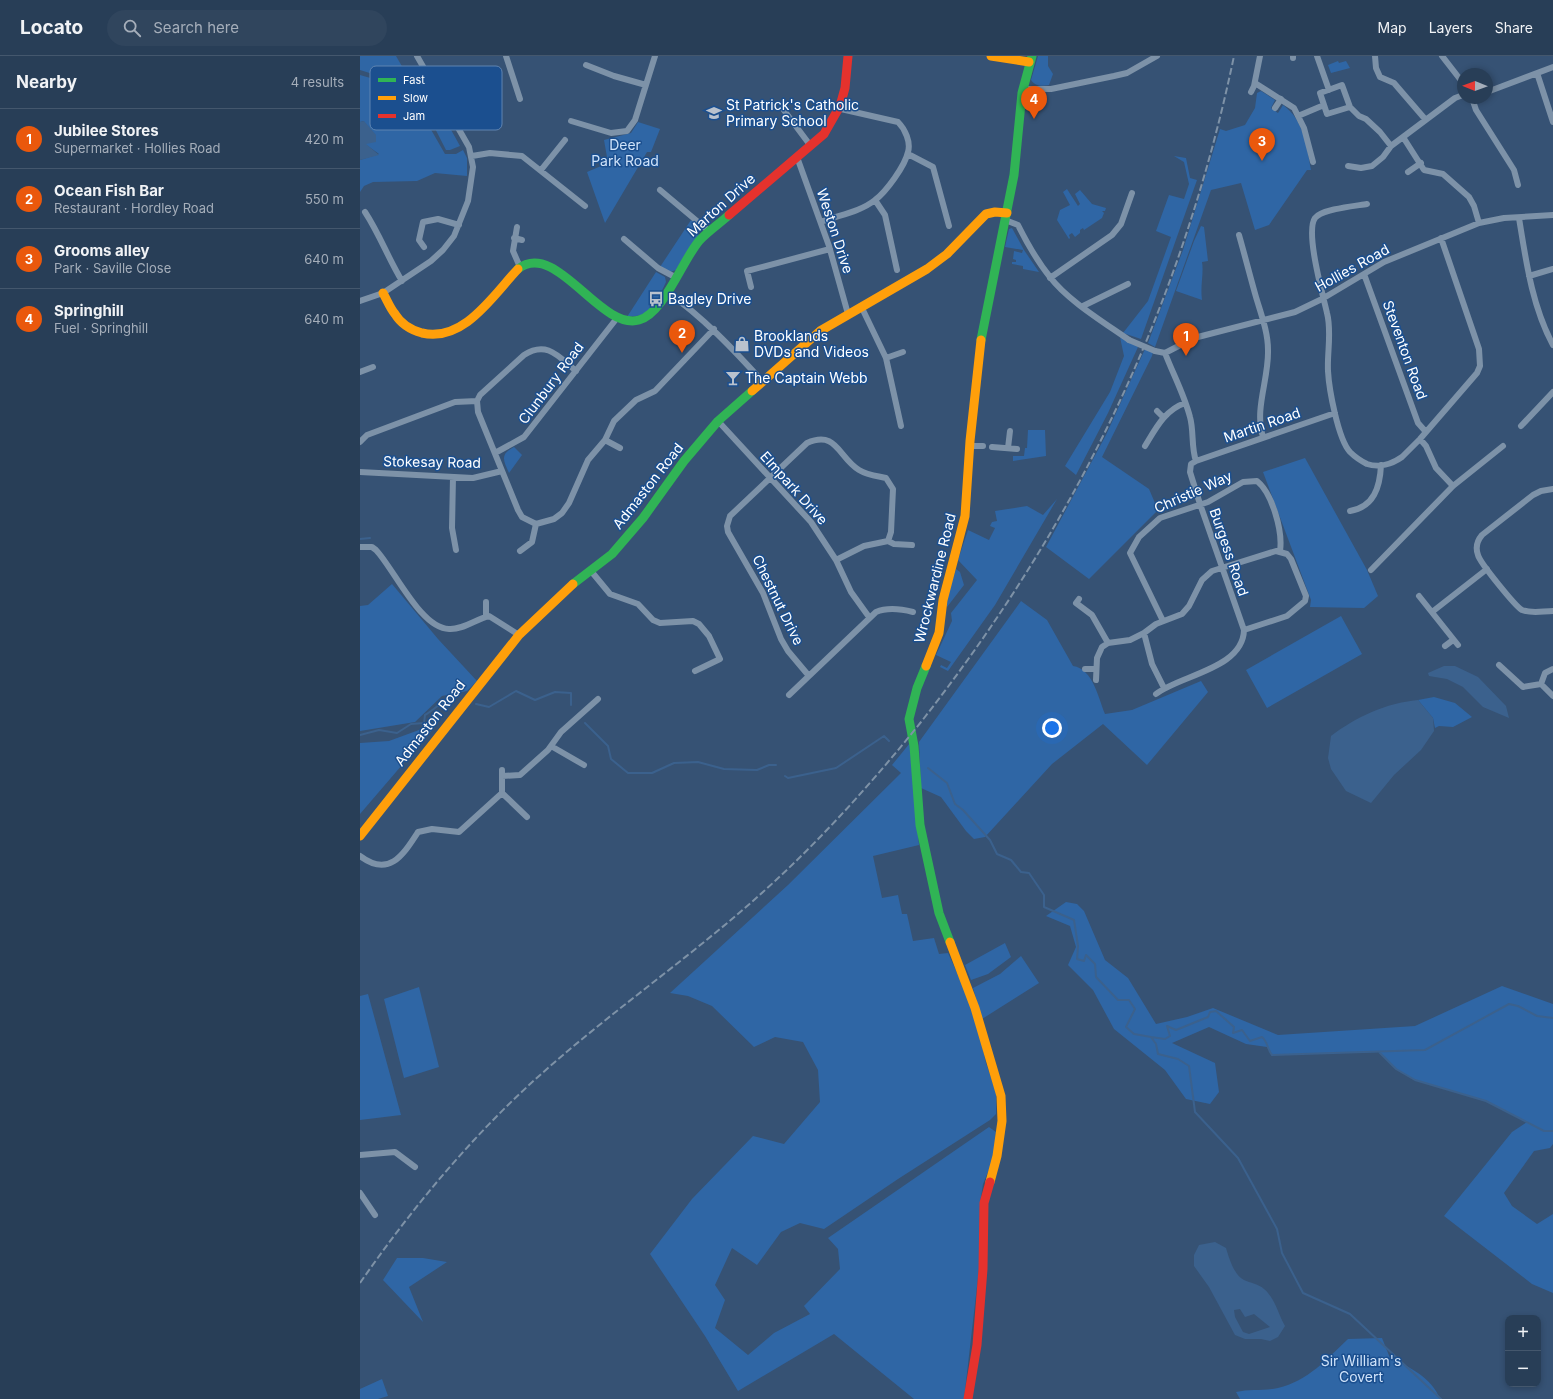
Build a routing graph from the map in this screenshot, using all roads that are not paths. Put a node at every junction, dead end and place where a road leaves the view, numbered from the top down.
1 (417, 56) edge
2 (506, 56) edge
3 (654, 56) edge
4 (848, 56) edge
5 (991, 56) edge
6 (1157, 56) edge
7 (1260, 56) edge
8 (1317, 56) edge
9 (1375, 56) edge
10 (1442, 56) edge
11 (1030, 59) edge
12 (586, 65) dead end
13 (423, 66) edge
14 (1553, 66) edge
15 (1537, 73) junction
16 (1457, 75) edge
17 (1255, 83) junction
18 (646, 85) junction
19 (1023, 89) junction
20 (1329, 90) junction
21 (1493, 90) edge
22 (1251, 92) dead end
23 (1457, 97) edge
24 (520, 99) dead end
25 (1281, 99) junction
26 (1474, 104) edge
27 (1324, 105) junction
28 (1350, 107) junction
29 (1275, 108) dead end
30 (783, 109) dead end
31 (841, 109) junction
32 (1298, 116) junction
33 (1425, 119) junction
34 (571, 122) dead end
35 (1553, 122) edge
36 (460, 130) edge
37 (1403, 138) junction
38 (565, 140) dead end
39 (810, 145) junction
40 (1391, 146) junction
41 (908, 154) junction
42 (472, 156) junction
43 (797, 157) junction
44 (1313, 162) dead end
45 (1421, 163) junction
46 (1348, 166) dead end
47 (541, 170) junction
48 (1408, 172) dead end
49 (1518, 185) dead end
50 (660, 190) dead end
51 (1132, 193) dead end
52 (875, 200) junction
53 (1367, 204) dead end
54 (585, 206) dead end
55 (365, 212) dead end
56 (1553, 215) edge
57 (418, 216) dead end
58 (1006, 216) junction
59 (1519, 218) junction
60 (423, 222) junction
61 (821, 222) junction
62 (1479, 223) junction
63 (459, 225) junction
64 (950, 226) dead end
65 (517, 227) dead end
66 (710, 232) junction
67 (1239, 235) dead end
68 (514, 238) junction
69 (1441, 238) junction
70 (624, 239) dead end
71 (522, 240) dead end
72 (424, 247) dead end
73 (830, 249) junction
74 (520, 267) junction
75 (889, 267) dead end
76 (1553, 269) edge
77 (1364, 274) junction
78 (1529, 276) junction
79 (675, 277) junction
80 (1050, 278) junction
81 (402, 281) junction
82 (1128, 284) dead end
83 (751, 287) dead end
84 (667, 292) junction
85 (383, 293) junction
86 (1322, 299) junction
87 (360, 301) edge
88 (861, 306) junction
89 (1083, 306) junction
90 (848, 314) junction
91 (617, 318) junction
92 (1263, 320) junction
93 (714, 329) junction
94 (1553, 345) edge
95 (903, 352) dead end
96 (1165, 353) junction
97 (886, 358) junction
98 (373, 367) dead end
99 (576, 371) junction
100 (360, 372) edge
101 (763, 382) junction
102 (1553, 392) edge
103 (477, 401) junction
104 (1185, 403) junction
105 (1157, 410) dead end
106 (1335, 413) junction
107 (1163, 417) junction
108 (718, 421) junction
109 (902, 426) dead end
110 (1521, 426) dead end
111 (1010, 431) dead end
112 (1426, 432) junction
113 (1264, 437) junction
114 (1420, 439) junction
115 (605, 440) junction
116 (360, 442) edge
117 (970, 446) junction
118 (983, 446) dead end
119 (1145, 446) dead end
120 (1503, 446) dead end
121 (992, 447) dead end
122 (620, 448) dead end
123 (1008, 448) junction
124 (1017, 449) dead end
125 (495, 453) junction
126 (1196, 461) junction
127 (1381, 465) junction
128 (502, 470) junction
129 (360, 472) edge
130 (453, 477) junction
131 (769, 479) junction
132 (1453, 486) junction
133 (1553, 489) edge
134 (1200, 504) junction
135 (1350, 511) dead end
136 (536, 524) junction
137 (888, 541) junction
138 (462, 543) dead end
139 (912, 545) dead end
140 (360, 547) edge
141 (520, 550) dead end
142 (1280, 551) junction
143 (836, 560) junction
144 (1222, 567) junction
145 (1487, 569) junction
146 (1371, 570) dead end
147 (591, 571) junction
148 (1419, 596) dead end
149 (1079, 599) dead end
150 (486, 602) dead end
151 (1553, 611) edge
152 (913, 612) dead end
153 (1432, 612) junction
154 (486, 617) junction
155 (869, 618) junction
156 (1163, 621) junction
157 (1244, 630) junction
158 (1144, 633) junction
159 (519, 635) junction
160 (1453, 640) junction
161 (1108, 643) junction
162 (1458, 645) dead end
163 (1445, 646) dead end
164 (1499, 665) dead end
165 (1084, 669) dead end
166 (1095, 669) junction
167 (1553, 669) edge
168 (695, 671) dead end
169 (809, 676) junction
170 (1096, 680) dead end
171 (1541, 684) junction
172 (1164, 688) junction
173 (1156, 694) dead end
174 (789, 695) dead end
175 (1553, 696) edge
176 (598, 699) dead end
177 (551, 746) junction
178 (584, 765) dead end
179 (502, 793) junction
180 (527, 817) dead end
181 (360, 836) edge
182 (360, 856) edge
183 (360, 1155) edge
184 (415, 1167) dead end
185 (360, 1193) edge
186 (376, 1215) dead end
187 (968, 1399) edge

1 - 13 street
2 - 24 street
3 - 18 street
4 - 31 street, Marton Drive
5 - 11 street
6 - 19 street
7 - 17 street
8 - 20 street
9 - 33 street
10 - 16 street
11 - 19 street, Wrockwardine Road
12 - 18 street
14 - 15 street
15 - 21 street
15 - 35 street
17 - 22 street
17 - 25 street
18 - 34 street
19 - 58 street, Wrockwardine Road
20 - 27 street
20 - 28 street
23 - 33 street
25 - 29 street
25 - 32 street
26 - 49 street
27 - 28 street
27 - 32 street
28 - 40 street
30 - 39 street
31 - 39 street, Marton Drive
31 - 41 street
32 - 44 street
33 - 37 street
36 - 42 street
37 - 40 street
37 - 45 street
38 - 47 street
39 - 43 street, Marton Drive
40 - 46 street
41 - 52 street
41 - 64 street
42 - 47 street
42 - 63 street
43 - 61 street, Weston Drive
43 - 66 street, Marton Drive
45 - 48 street
45 - 62 street
47 - 54 street
50 - 66 street
51 - 80 street
52 - 61 street
52 - 75 street
53 - 86 street
55 - 81 street
56 - 59 street, Hollies Road
57 - 60 street
58 - 80 street
58 - 88 street, Admaston Road
58 - 117 street, Wrockwardine Road
59 - 62 street, Hollies Road
59 - 78 street
60 - 63 street
60 - 72 street
61 - 73 street, Weston Drive
62 - 69 street, Hollies Road
63 - 81 street
65 - 68 street
66 - 79 street, Marton Drive
67 - 92 street
68 - 71 street
68 - 74 street
69 - 77 street, Hollies Road
69 - 112 street
70 - 79 street
73 - 83 street
73 - 90 street, Weston Drive
74 - 85 street
74 - 91 street
76 - 78 street
77 - 86 street, Hollies Road
77 - 112 street, Steventon Road
78 - 94 street
79 - 84 street, Marton Drive
80 - 89 street
81 - 85 street
82 - 89 street
84 - 91 street, Marton Drive
84 - 93 street
85 - 87 street
86 - 92 street, Hollies Road
86 - 106 street
88 - 90 street, Admaston Road
88 - 97 street
89 - 96 street, bridge
90 - 101 street, Admaston Road
91 - 99 street, Clunbury Road
92 - 96 street, Hollies Road
92 - 113 street
93 - 101 street
93 - 115 street
95 - 97 street
96 - 104 street
97 - 109 street
98 - 100 street
99 - 103 street
99 - 125 street, Clunbury Road
101 - 108 street, Admaston Road
102 - 110 street
103 - 116 street
103 - 125 street
104 - 107 street
104 - 126 street
105 - 107 street
106 - 113 street, Martin Road
106 - 127 street
107 - 119 street
108 - 131 street, Elmpark Drive
108 - 147 street, Admaston Road
111 - 123 street
112 - 114 street
113 - 126 street, Martin Road
114 - 127 street
114 - 132 street
115 - 122 street
115 - 136 street
117 - 118 street
117 - 187 street, Wrockwardine Road
120 - 132 street
121 - 123 street
123 - 124 street
125 - 128 street
126 - 134 street, Burgess Road
127 - 135 street
128 - 130 street, Stokesay Road
128 - 136 street
129 - 130 street, Stokesay Road
130 - 138 street
131 - 137 street, Chestnut Drive
131 - 143 street, Elmpark Drive
131 - 169 street, Chestnut Drive
132 - 146 street
133 - 145 street
134 - 142 street, Christie Way
134 - 144 street, Burgess Road
134 - 156 street, Christie Way
136 - 141 street
137 - 139 street
137 - 143 street
140 - 154 street
142 - 144 street
142 - 157 street
143 - 155 street, Elmpark Drive
144 - 156 street
144 - 157 street, Burgess Road
145 - 151 street
145 - 153 street
147 - 159 street, Admaston Road
147 - 168 street
148 - 153 street
149 - 161 street
150 - 154 street
152 - 155 street
153 - 160 street
154 - 159 street
155 - 169 street
156 - 158 street
157 - 172 street
158 - 161 street
158 - 172 street
159 - 181 street, Admaston Road
160 - 162 street
160 - 163 street
161 - 166 street
164 - 171 street
165 - 166 street
166 - 170 street
167 - 171 street
169 - 174 street
171 - 175 street
172 - 173 street
176 - 177 street
177 - 178 street
177 - 179 street
179 - 180 street
179 - 182 street
183 - 184 street
185 - 186 street

